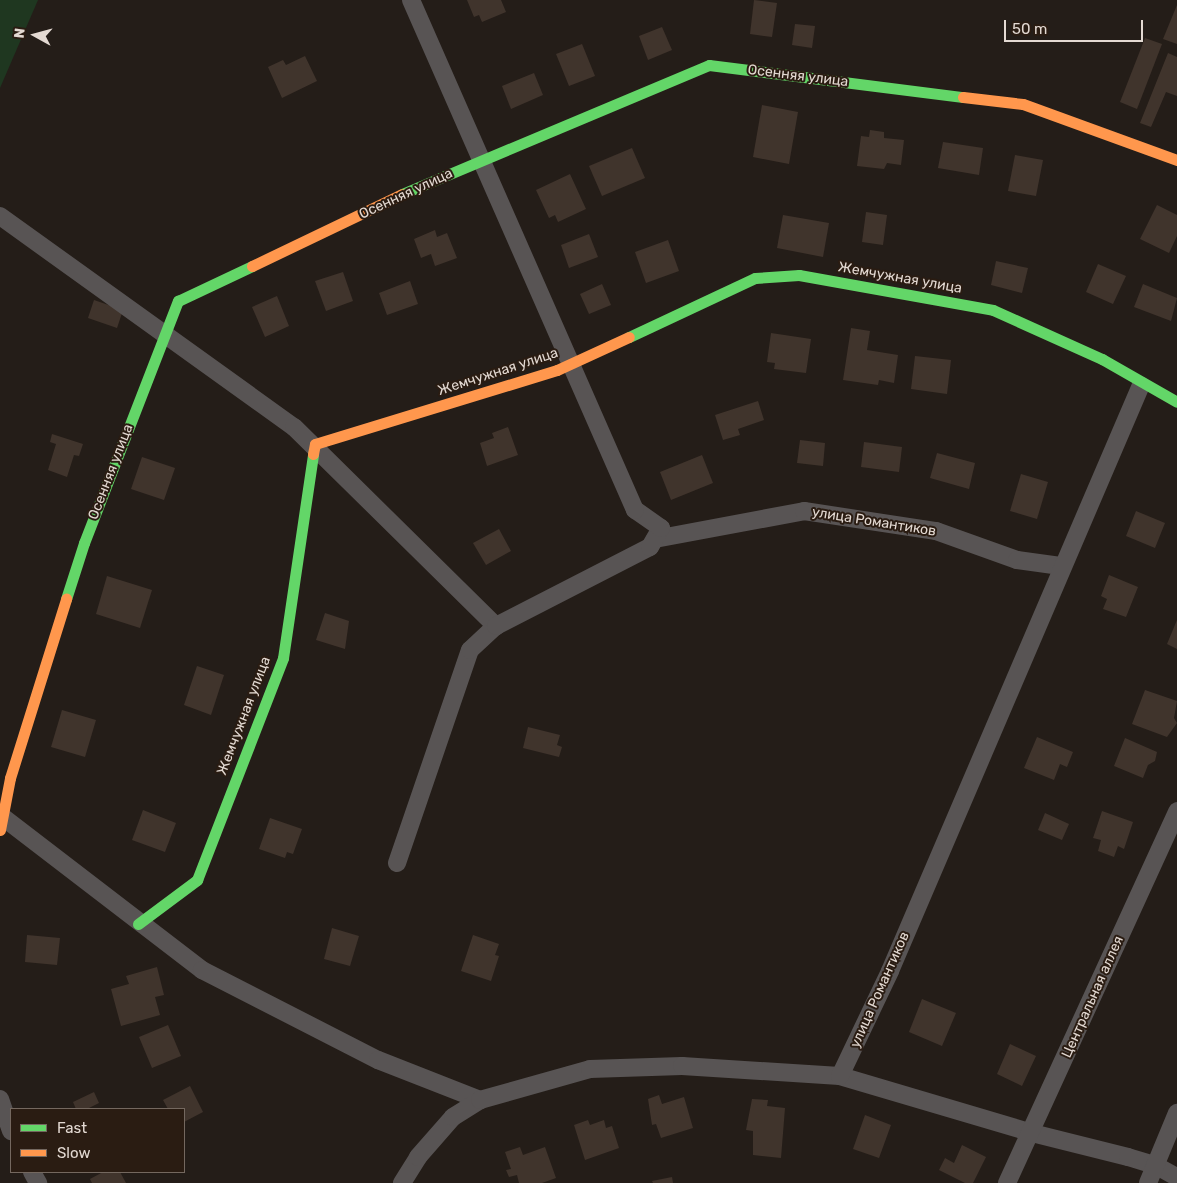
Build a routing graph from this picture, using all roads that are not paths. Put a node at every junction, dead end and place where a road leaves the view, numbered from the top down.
1 (411, 0) edge
2 (482, 160) junction
3 (1177, 160) edge
4 (0, 216) edge
5 (164, 336) junction
6 (571, 364) junction
7 (1141, 385) junction
8 (1177, 402) edge
9 (315, 448) junction
10 (655, 539) junction
11 (1061, 566) junction
12 (496, 626) junction
13 (1177, 811) edge
14 (1, 821) edge
15 (397, 863) dead end
16 (138, 924) junction
17 (840, 1076) junction
18 (0, 1099) edge
19 (480, 1100) junction
20 (1177, 1113) edge
21 (10, 1128) edge
22 (1032, 1133) junction
23 (1155, 1165) junction
24 (1177, 1177) edge
25 (402, 1183) edge
26 (1007, 1183) edge
27 (1148, 1183) edge

1 - 2 street
2 - 3 street, Осенняя улица
2 - 5 street, Осенняя улица
2 - 6 street
4 - 5 street
5 - 9 street
5 - 14 street, Осенняя улица
6 - 7 street, Жемчужная улица
6 - 9 street, Жемчужная улица
6 - 10 street
7 - 8 street, Жемчужная улица
7 - 11 street, улица Романтиков
9 - 12 street
9 - 16 street, Жемчужная улица
10 - 11 street, улица Романтиков
10 - 12 street
11 - 17 street, улица Романтиков
12 - 15 street
13 - 22 street, Центральная аллея
14 - 16 street
16 - 19 street
17 - 19 street
17 - 22 street
18 - 21 street
19 - 25 street
20 - 23 street
22 - 23 street
22 - 26 street, Центральная аллея
23 - 24 street
23 - 27 street

